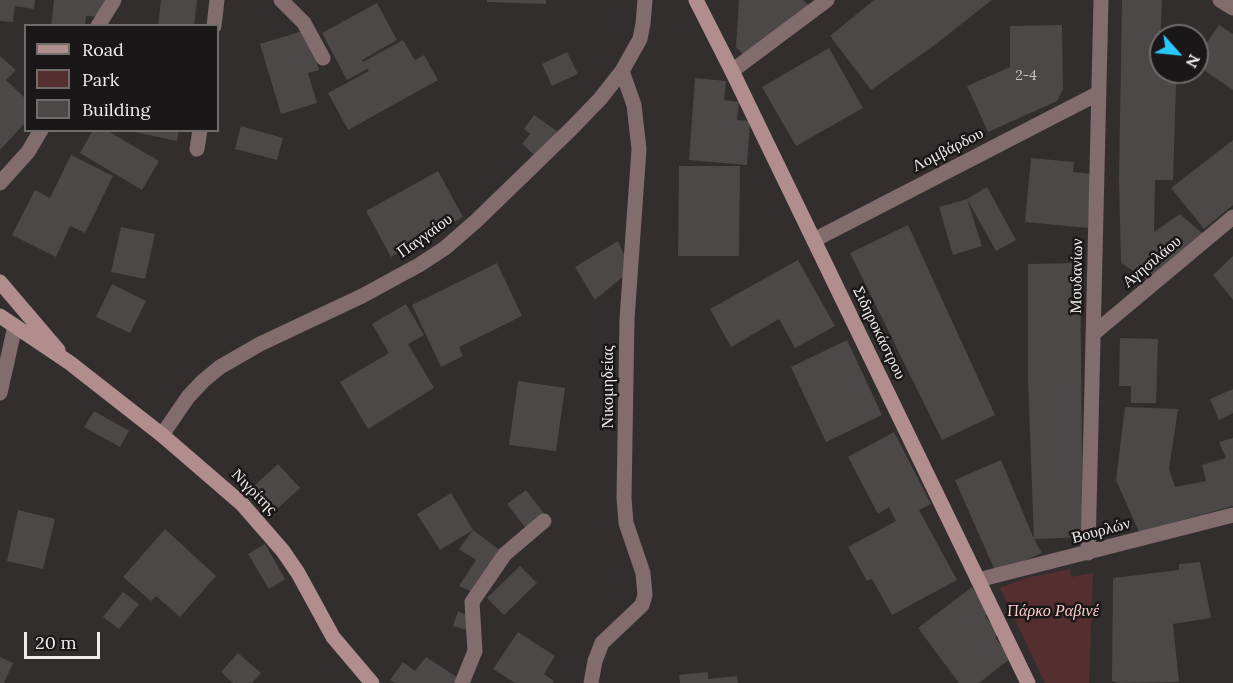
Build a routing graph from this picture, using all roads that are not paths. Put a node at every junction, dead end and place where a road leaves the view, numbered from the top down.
1 (114, 0) edge
2 (217, 0) edge
3 (281, 0) edge
4 (645, 0) edge
5 (696, 0) edge
6 (827, 0) edge
7 (1101, 0) edge
8 (1220, 0) edge
9 (1233, 8) edge
10 (99, 24) edge
11 (214, 24) edge
12 (323, 58) dead end
13 (732, 71) junction
14 (622, 72) junction
15 (1099, 93) junction
16 (40, 132) edge
17 (200, 132) edge
18 (197, 149) dead end
19 (0, 183) edge
20 (1233, 217) edge
21 (814, 240) junction
22 (0, 282) edge
23 (0, 316) edge
24 (15, 326) junction
25 (1093, 334) junction
26 (70, 363) junction
27 (0, 393) edge
28 (162, 435) junction
29 (1233, 515) edge
30 (544, 521) dead end
31 (1088, 553) junction
32 (978, 580) junction
33 (372, 683) edge
34 (462, 683) edge
35 (591, 683) edge
36 (1028, 683) edge

1 - 10 street
2 - 11 street
3 - 12 street
4 - 14 street, Παγγαίου
5 - 13 street, Σιδηροκάστρου
6 - 13 street
7 - 15 street, Μουδανίων
8 - 9 street
13 - 21 street, Σιδηροκάστρου
14 - 28 street, Παγγαίου
14 - 35 street, Νικομηδείας
15 - 21 street, Λομβάρδου
15 - 25 street, Μουδανίων
16 - 19 street
17 - 18 street
20 - 25 street, Αγησιλάου
21 - 32 street, Σιδηροκάστρου
22 - 26 street, Νιγρίτης
23 - 24 street, Νιγρίτης
24 - 26 street, Νιγρίτης
24 - 27 street
25 - 31 street, Μουδανίων
26 - 28 street, Νιγρίτης
28 - 33 street, Νιγρίτης
29 - 31 street, Βουρλών
30 - 34 street
31 - 32 street, Βουρλών
32 - 36 street, Σιδηροκάστρου

